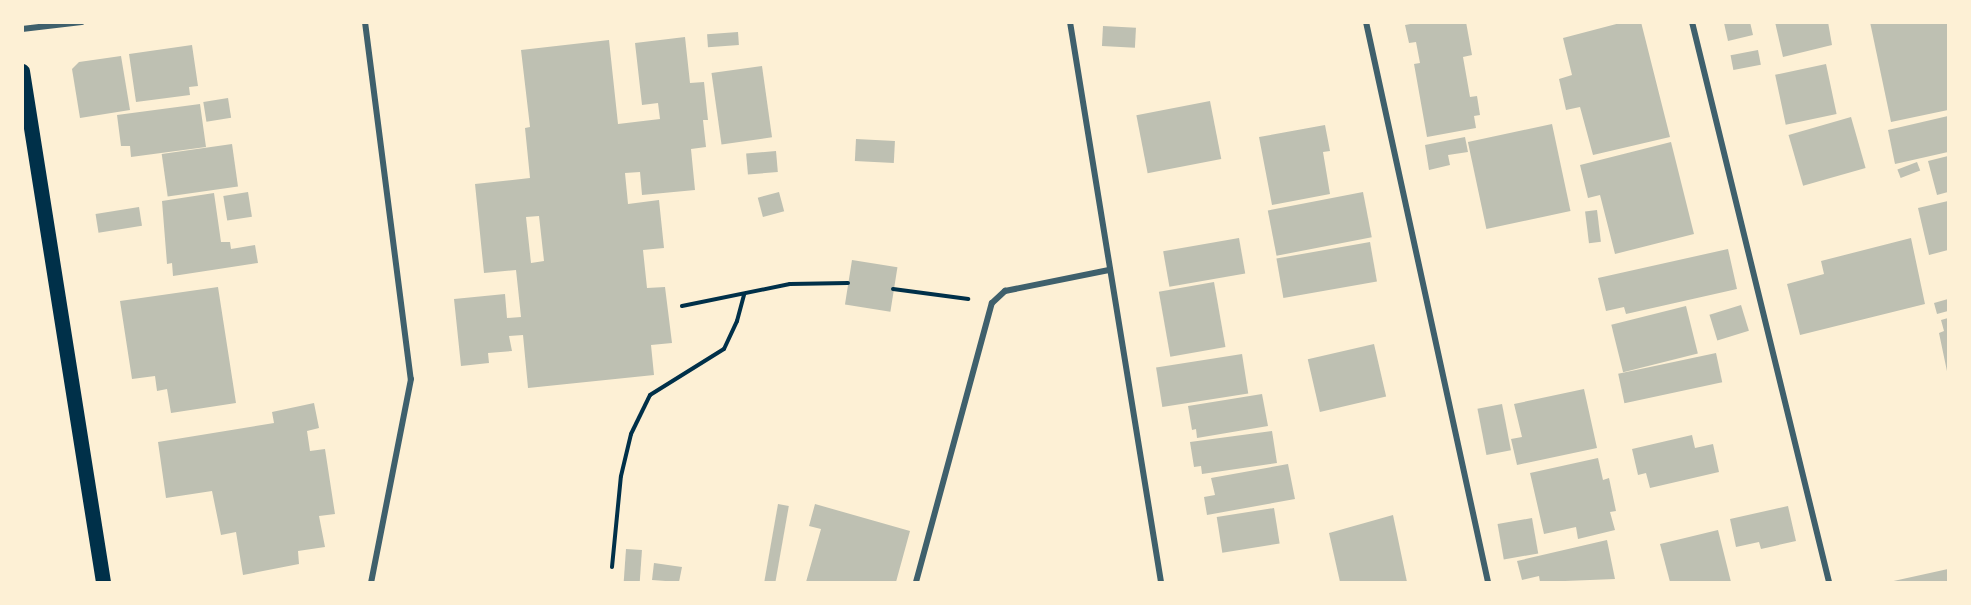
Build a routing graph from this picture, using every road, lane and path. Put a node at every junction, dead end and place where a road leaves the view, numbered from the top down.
1 (82, 22) edge
2 (365, 22) edge
3 (1070, 22) edge
4 (1366, 22) edge
5 (1692, 22) edge
6 (22, 29) edge
7 (22, 71) edge
8 (1109, 270) junction
9 (848, 283) dead end
10 (893, 289) dead end
11 (744, 294) junction
12 (992, 303) junction
13 (682, 306) dead end
14 (612, 567) dead end
15 (103, 582) edge
16 (372, 582) edge
17 (916, 582) edge
18 (1161, 582) edge
19 (1488, 582) edge
20 (1829, 582) edge

1 - 6 street
2 - 16 street
3 - 8 street
4 - 19 street
5 - 20 street
7 - 15 main road
8 - 12 street
8 - 18 street
9 - 11 path
10 - 12 path
11 - 13 path
11 - 14 path
12 - 17 street

